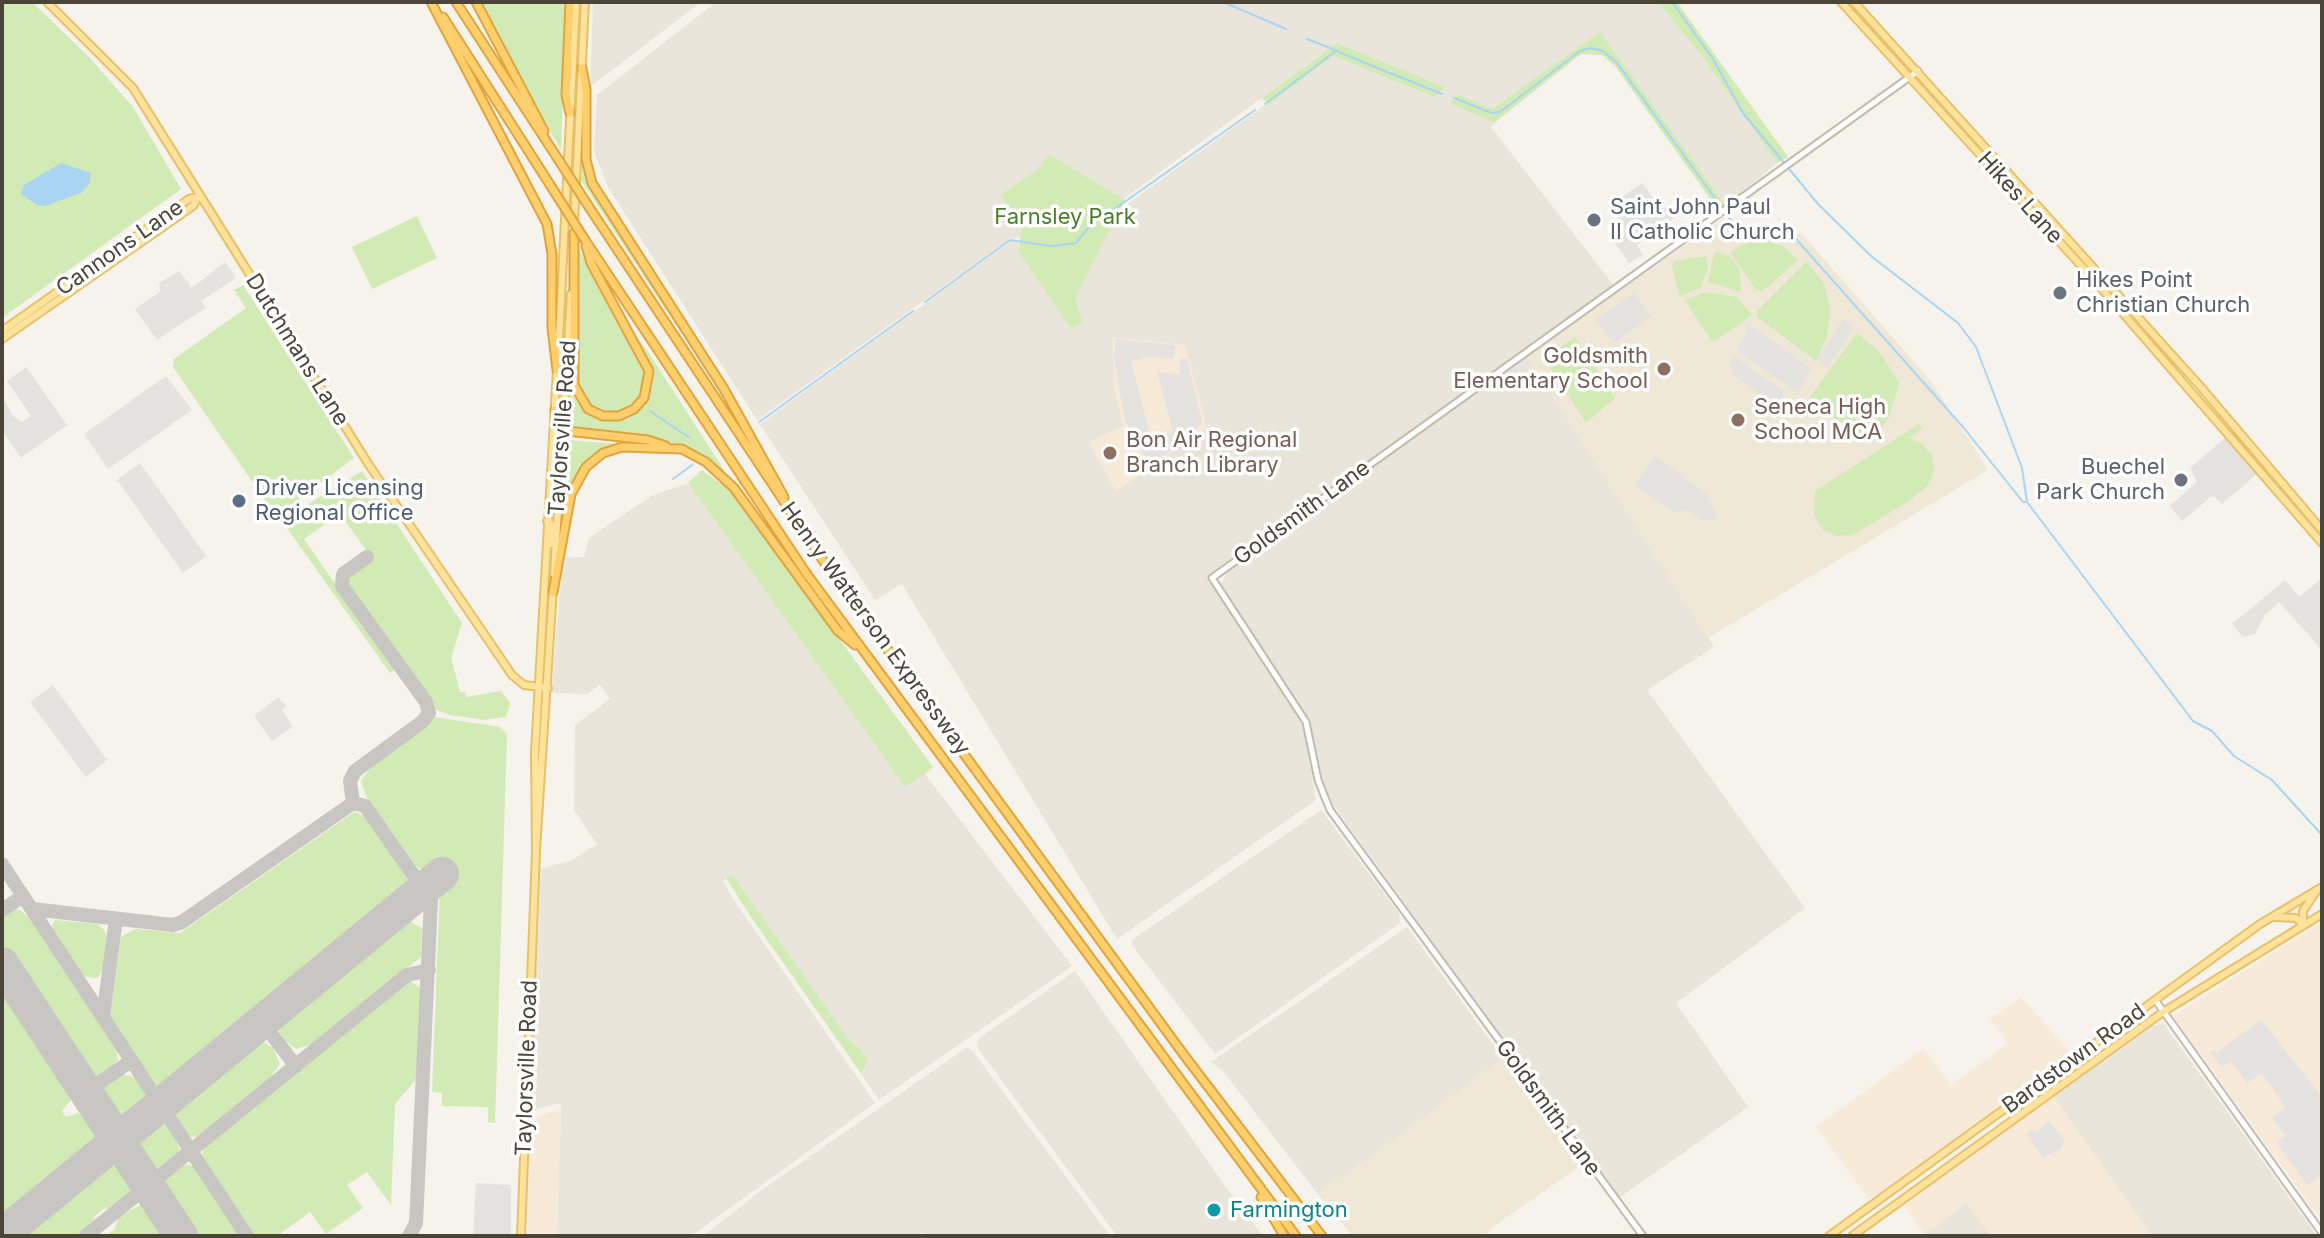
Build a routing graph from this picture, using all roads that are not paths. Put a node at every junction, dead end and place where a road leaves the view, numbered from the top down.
1 (47, 2) edge
2 (432, 2) edge
3 (456, 2) edge
4 (476, 2) edge
5 (570, 2) edge
6 (576, 2) edge
7 (585, 2) edge
8 (1841, 2) edge
9 (1854, 2) edge
10 (582, 68) junction
11 (1918, 71) junction
12 (1911, 76) junction
13 (570, 113) junction
14 (555, 155) junction
15 (198, 197) junction
16 (574, 233) junction
17 (585, 240) junction
18 (12, 327) junction
19 (2, 331) edge
20 (2, 339) edge
21 (557, 370) junction
22 (555, 410) junction
23 (564, 429) junction
24 (671, 448) junction
25 (547, 520) junction
26 (800, 527) junction
27 (2322, 530) edge
28 (2322, 543) edge
29 (554, 559) junction
30 (553, 592) junction
31 (864, 653) junction
32 (538, 687) junction
33 (548, 688) junction
34 (536, 853) junction
35 (2320, 888) edge
36 (2322, 914) edge
37 (2271, 917) junction
38 (2303, 926) junction
39 (2156, 1001) junction
40 (2163, 1012) junction
41 (1246, 1171) junction
42 (2322, 1233) edge
43 (521, 1236) edge
44 (1284, 1236) edge
45 (1296, 1236) edge
46 (1322, 1236) edge
47 (1643, 1236) edge
48 (1829, 1236) edge
49 (1852, 1236) edge

1 - 15 main road, Dutchmans Lane
2 - 17 highway, Henry Watterson Expressway, bridge
2 - 21 highway
3 - 14 highway, Henry Watterson Expressway
4 - 14 highway
5 - 13 highway
6 - 13 main road, Taylorsville Road
7 - 10 main road, Taylorsville Road
8 - 12 main road, Hikes Lane
9 - 11 main road, Hikes Lane
10 - 16 main road, Taylorsville Road
10 - 26 highway
11 - 12 street, Goldsmith Lane
11 - 27 main road, Hikes Lane
12 - 28 main road, Hikes Lane
12 - 47 street, Goldsmith Lane
13 - 21 main road, Taylorsville Road
14 - 26 highway, Henry Watterson Expressway, bridge
15 - 18 main road, Cannons Lane
15 - 32 main road, Dutchmans Lane
16 - 17 highway
16 - 23 main road, Taylorsville Road
17 - 31 highway, Henry Watterson Expressway
18 - 19 main road, Cannons Lane
18 - 20 main road, Cannons Lane
21 - 22 main road, Taylorsville Road
22 - 23 highway
22 - 25 main road, Taylorsville Road
23 - 24 highway
23 - 29 main road, Taylorsville Road
24 - 30 highway
24 - 31 highway
25 - 29 main road
25 - 32 main road, Taylorsville Road
26 - 46 highway, Henry Watterson Expressway
29 - 30 main road, Taylorsville Road
30 - 33 main road, Taylorsville Road
31 - 41 highway, Henry Watterson Expressway
32 - 33 main road, Dutchmans Lane
32 - 34 main road, Taylorsville Road
33 - 34 main road, Taylorsville Road
34 - 43 main road, Taylorsville Road
35 - 37 main road, Bardstown Road
35 - 38 main road
36 - 38 main road, Bardstown Road
37 - 38 main road
37 - 39 main road, Bardstown Road
38 - 40 main road, Bardstown Road
39 - 40 street
39 - 48 main road, Bardstown Road
40 - 42 street
40 - 49 main road, Bardstown Road
41 - 44 highway
41 - 45 highway, Henry Watterson Expressway

